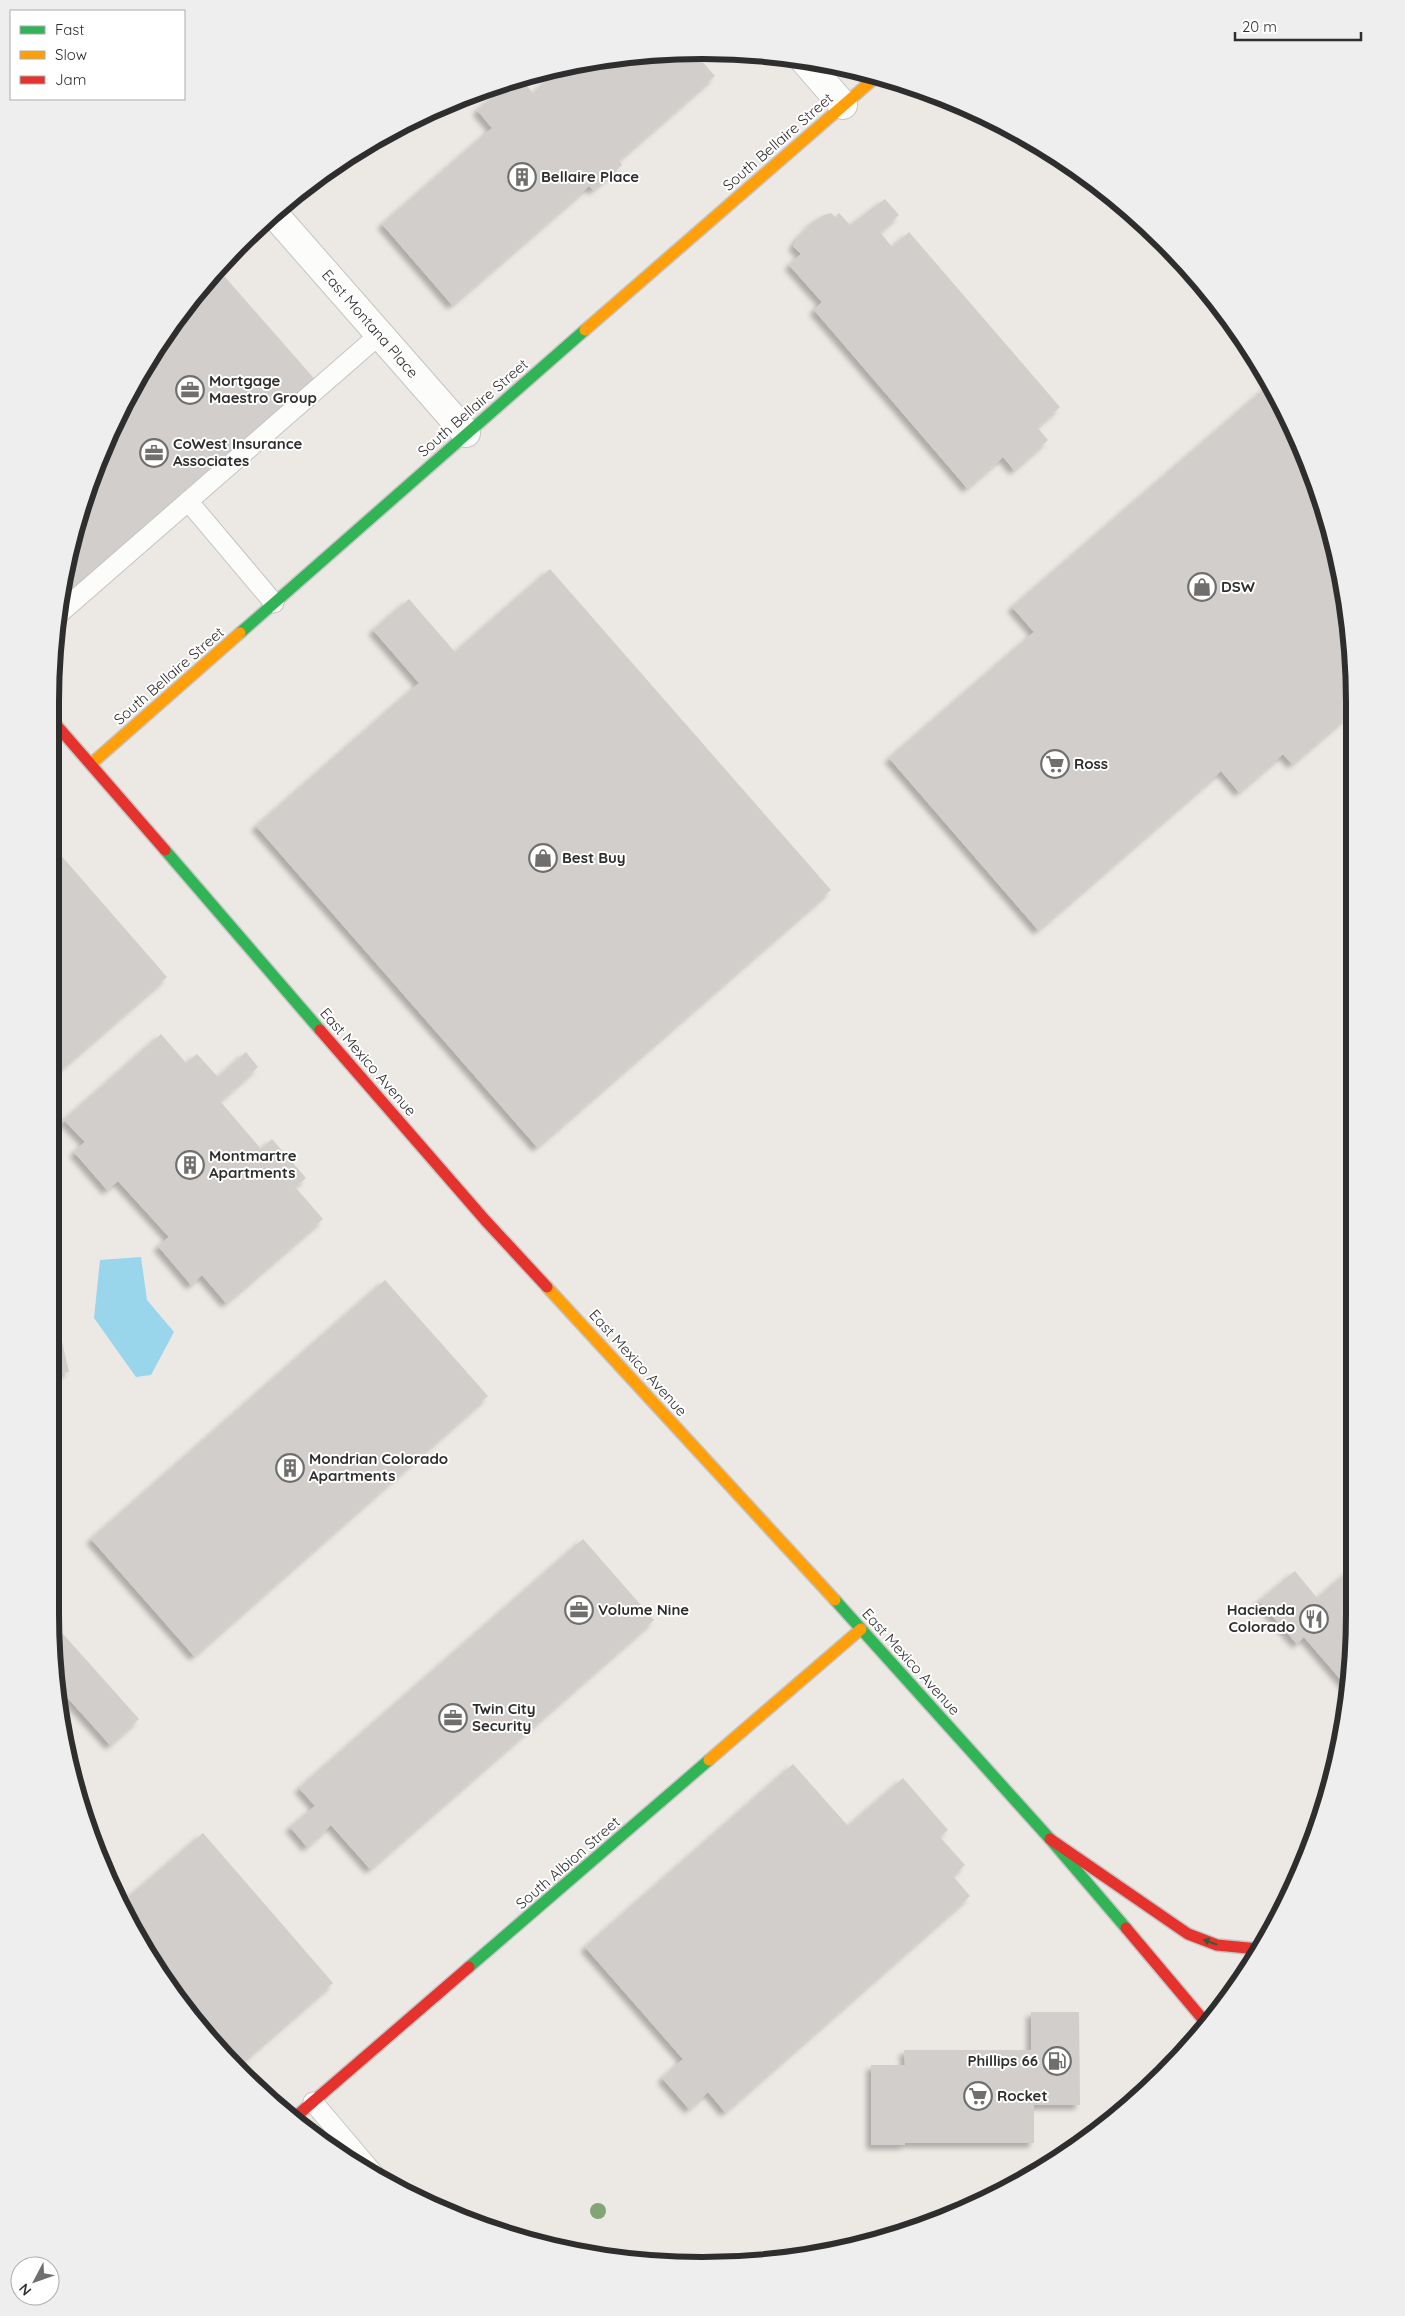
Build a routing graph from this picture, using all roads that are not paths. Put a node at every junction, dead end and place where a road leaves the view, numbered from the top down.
1 (811, 68) edge
2 (871, 82) edge
3 (843, 105) junction
4 (278, 219) edge
5 (379, 334) junction
6 (466, 433) junction
7 (188, 501) junction
8 (274, 603) junction
9 (66, 608) edge
10 (59, 728) edge
11 (91, 764) junction
12 (861, 1629) junction
13 (1050, 1839) junction
14 (1252, 1948) edge
15 (1202, 2019) edge
16 (314, 2102) junction
17 (299, 2114) edge
18 (362, 2159) edge

1 - 3 street
2 - 3 street, South Bellaire Street
3 - 6 street, South Bellaire Street
4 - 5 street, East Montana Place
5 - 6 street, East Montana Place
5 - 7 lane
6 - 8 street, South Bellaire Street
7 - 8 lane
7 - 9 lane
8 - 11 street, South Bellaire Street
10 - 11 street, East Mexico Avenue
11 - 12 street, East Mexico Avenue
12 - 13 street, East Mexico Avenue
12 - 16 street, South Albion Street
14 -> 13 street
13 - 15 street, East Mexico Avenue
16 - 17 street, South Albion Street
16 - 18 lane

